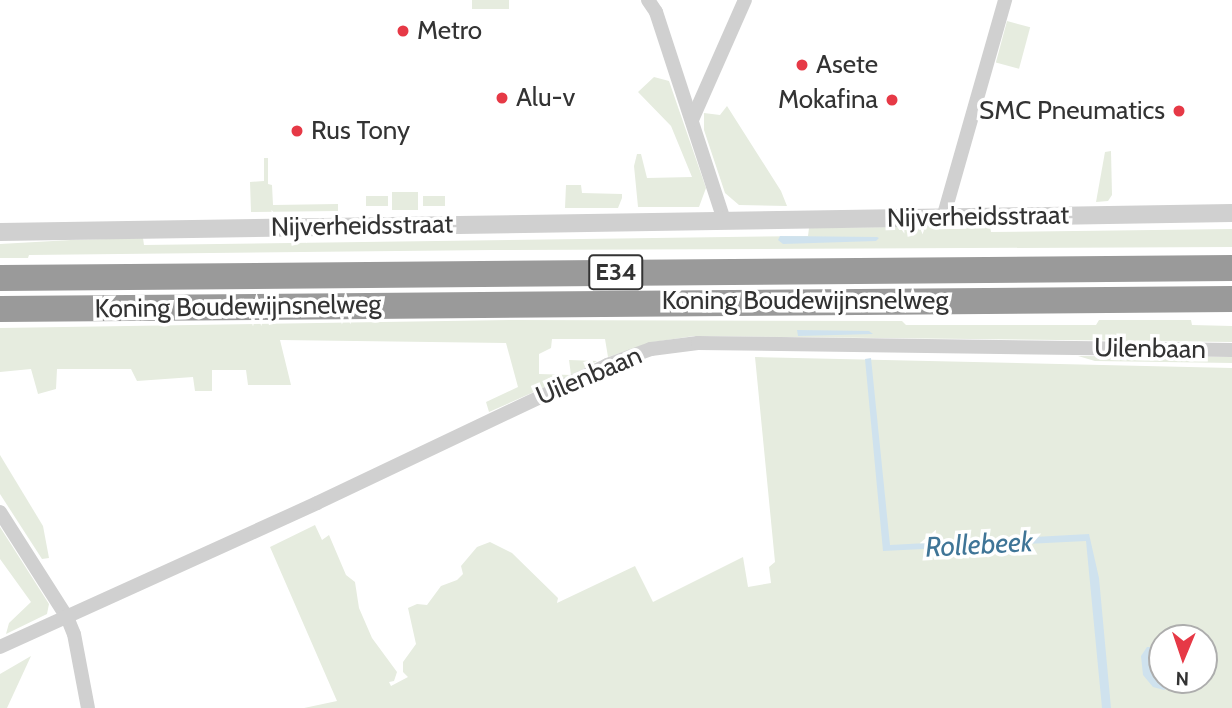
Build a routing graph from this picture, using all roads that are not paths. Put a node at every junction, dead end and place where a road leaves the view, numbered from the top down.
1 (648, 0) edge
2 (745, 0) edge
3 (1005, 0) edge
4 (692, 120) junction
5 (1232, 213) edge
6 (943, 218) junction
7 (724, 220) junction
8 (0, 232) edge
9 (1232, 268) edge
10 (0, 278) edge
11 (1232, 299) edge
12 (0, 309) edge
13 (1232, 350) edge
14 (0, 512) edge
15 (67, 617) junction
16 (0, 647) edge
17 (88, 708) edge

1 - 4 street
2 - 4 street
3 - 6 street
4 - 7 street
5 - 6 street, Nijverheidsstraat
6 - 7 street, Nijverheidsstraat
7 - 8 street, Nijverheidsstraat
9 - 10 highway, Koning Boudewijnsnelweg / E34
11 - 12 highway, Koning Boudewijnsnelweg / E34
13 - 15 street, Uilenbaan
14 - 15 street
15 - 16 street, Uilenbaan
15 - 17 street

